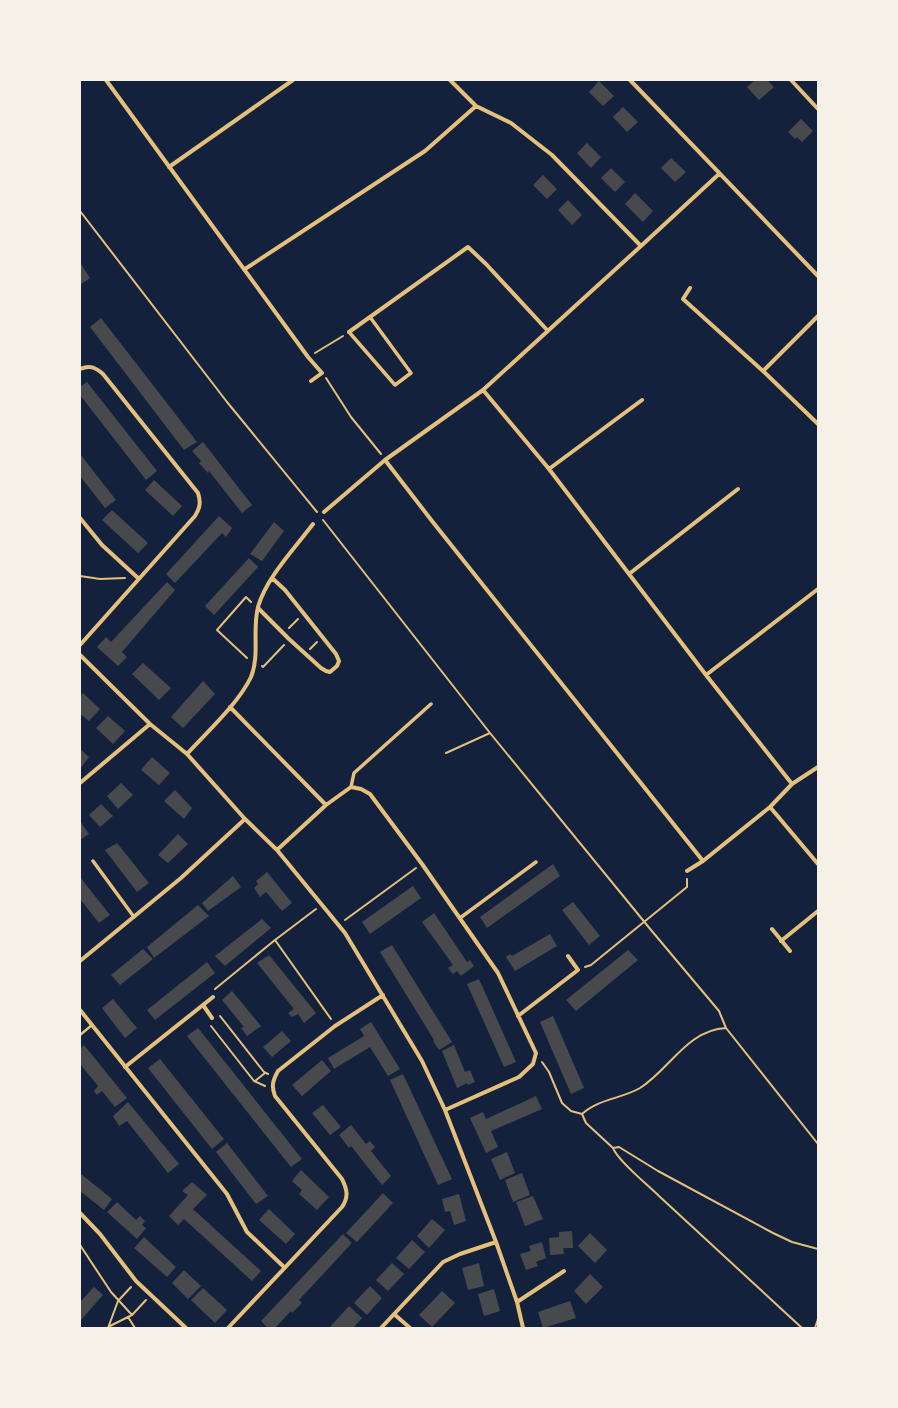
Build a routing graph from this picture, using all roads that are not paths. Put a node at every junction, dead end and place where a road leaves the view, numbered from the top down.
1 (106, 80) edge
2 (292, 80) edge
3 (450, 80) edge
4 (630, 80) edge
5 (790, 80) edge
6 (476, 106) junction
7 (818, 109) edge
8 (169, 167) junction
9 (719, 174) junction
10 (641, 246) junction
11 (245, 270) junction
12 (818, 276) edge
13 (690, 288) dead end
14 (818, 316) edge
15 (370, 317) junction
16 (548, 331) junction
17 (349, 332) joint
18 (80, 368) edge
19 (763, 371) junction
20 (311, 381) dead end
21 (483, 390) junction
22 (642, 400) dead end
23 (818, 424) edge
24 (385, 460) junction
25 (549, 469) junction
26 (738, 489) dead end
27 (324, 512) dead end
28 (80, 518) edge
29 (313, 524) dead end
30 (630, 574) junction
31 (138, 578) junction
32 (272, 578) junction
33 (818, 589) edge
34 (258, 608) junction
35 (80, 645) edge
36 (80, 655) edge
37 (706, 675) junction
38 (431, 704) dead end
39 (230, 707) junction
40 (150, 724) junction
41 (187, 754) junction
42 (818, 767) edge
43 (80, 783) edge
44 (792, 784) junction
45 (351, 787) junction
46 (326, 805) junction
47 (770, 807) junction
48 (245, 819) junction
49 (277, 850) junction
50 (93, 861) dead end
51 (703, 861) junction
52 (536, 862) dead end
53 (818, 864) edge
54 (687, 871) road end
55 (818, 911) edge
56 (134, 917) junction
57 (460, 918) junction
58 (772, 929) dead end
59 (781, 941) junction
60 (790, 951) dead end
61 (568, 956) dead end
62 (80, 961) edge
63 (383, 995) junction
64 (213, 997) road end
65 (203, 1005) junction
66 (80, 1010) edge
67 (518, 1016) junction
68 (212, 1018) dead end
69 (92, 1025) junction
70 (80, 1035) edge
71 (125, 1067) junction
72 (445, 1110) junction
73 (80, 1213) edge
74 (496, 1242) junction
75 (284, 1267) junction
76 (564, 1271) dead end
77 (517, 1302) junction
78 (394, 1314) junction
79 (186, 1328) edge
80 (228, 1328) edge
81 (381, 1328) edge
82 (410, 1328) edge
83 (523, 1328) edge

1 - 8 street
2 - 8 street
3 - 6 street
4 - 9 street
5 - 7 street
6 - 10 street
6 - 11 street
8 - 11 street
9 - 10 street
9 - 12 street
10 - 16 street
11 - 20 street
13 - 19 street
14 - 19 street
15 - 16 street
15 - 17 street
15 - 17 street
16 - 21 street
18 - 31 street
19 - 23 street
21 - 24 street
21 - 25 street
22 - 25 street
24 - 27 street
24 - 51 street
25 - 30 street
26 - 30 street
28 - 31 street
29 - 32 street
30 - 37 street
31 - 35 street
32 - 34 street
32 - 34 street
33 - 37 street
34 - 39 street
36 - 40 street
37 - 44 street
38 - 45 street
39 - 41 street
39 - 46 street
40 - 41 street
40 - 43 street
41 - 48 street
42 - 44 street
44 - 47 street
45 - 46 street
45 - 57 street
46 - 49 street
47 - 51 street
47 - 53 street
48 - 49 street
48 - 56 street
49 - 63 street
50 - 56 street
51 - 54 street
52 - 57 street
55 - 59 street
56 - 62 street
57 - 67 street
58 - 59 street
59 - 60 street
61 - 67 street
63 - 72 street
63 - 75 street
64 - 65 street
65 - 68 street
65 - 71 street
66 - 69 street
67 - 72 street
69 - 70 lane
69 - 71 street
71 - 75 street
72 - 74 street
73 - 79 street
74 - 77 street
74 - 78 street
75 - 80 street
76 - 77 street
77 - 83 street
78 - 81 street
78 - 82 street

